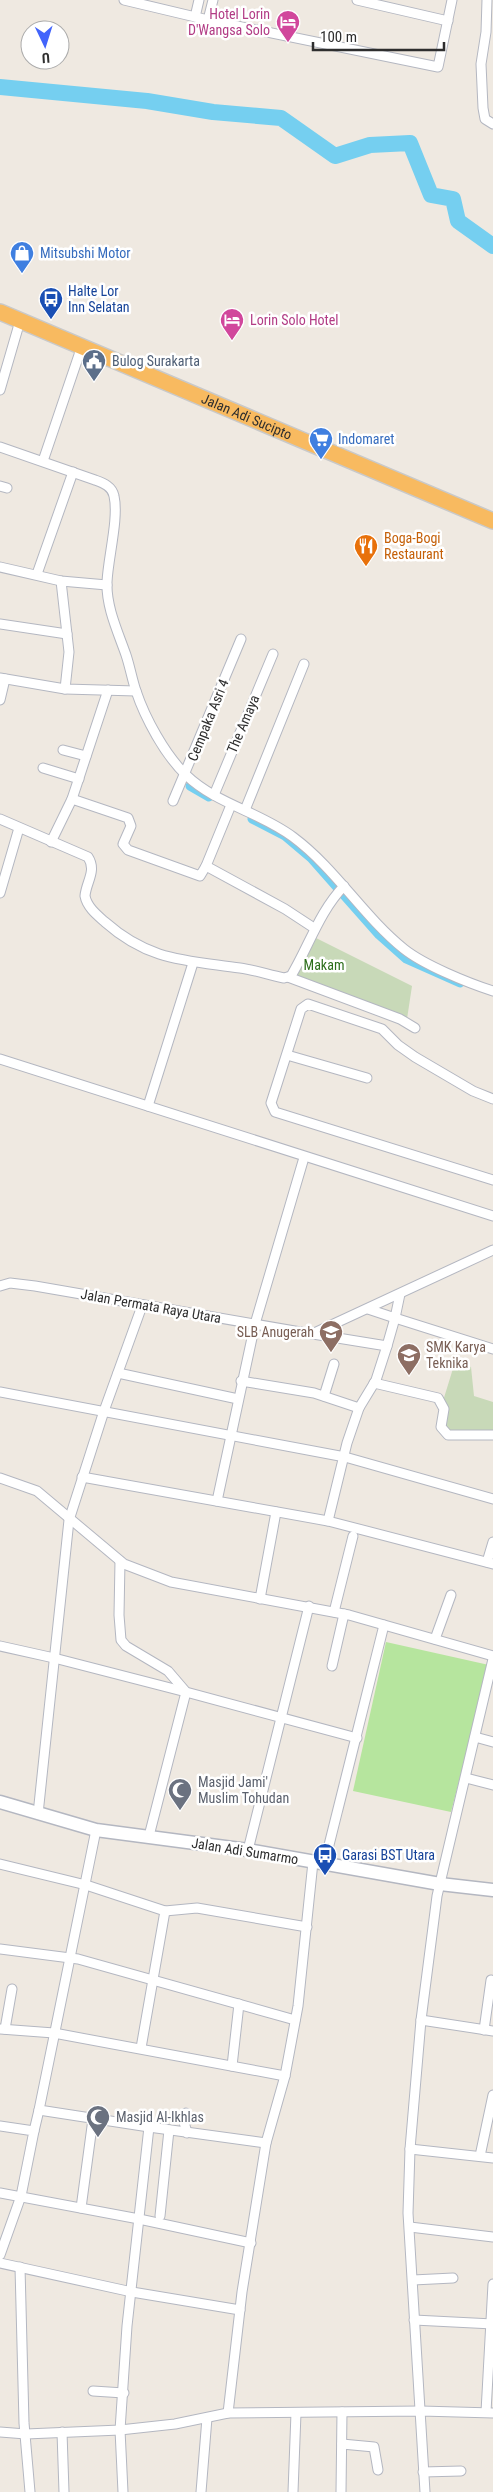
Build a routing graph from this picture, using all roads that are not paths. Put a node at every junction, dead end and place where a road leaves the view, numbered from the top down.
1 (124, 0) edge
2 (199, 0) edge
3 (213, 0) edge
4 (357, 0) edge
5 (452, 0) edge
6 (487, 0) edge
7 (195, 17) junction
8 (208, 20) junction
9 (448, 20) junction
10 (493, 124) edge
11 (0, 312) edge
12 (20, 321) junction
13 (82, 346) junction
14 (0, 390) edge
15 (0, 447) edge
16 (43, 461) junction
17 (73, 472) junction
18 (493, 521) edge
19 (0, 568) edge
20 (37, 574) junction
21 (61, 581) junction
22 (107, 585) junction
23 (0, 624) edge
24 (67, 634) junction
25 (241, 639) dead end
26 (273, 654) dead end
27 (304, 664) dead end
28 (3, 679) edge
29 (65, 689) junction
30 (108, 690) junction
31 (136, 691) junction
32 (0, 700) edge
33 (63, 750) dead end
34 (86, 756) junction
35 (43, 768) dead end
36 (186, 775) junction
37 (79, 778) junction
38 (214, 795) junction
39 (72, 799) junction
40 (173, 801) dead end
41 (230, 807) junction
42 (245, 810) junction
43 (0, 819) edge
44 (19, 828) junction
45 (51, 842) junction
46 (206, 866) junction
47 (343, 887) junction
48 (0, 893) edge
49 (314, 928) junction
50 (193, 963) junction
51 (288, 977) junction
52 (493, 991) edge
53 (415, 1028) dead end
54 (287, 1055) junction
55 (0, 1059) edge
56 (367, 1078) dead end
57 (493, 1099) edge
58 (148, 1106) junction
59 (303, 1161) dead end
60 (493, 1180) edge
61 (493, 1216) edge
62 (493, 1250) edge
63 (0, 1286) edge
64 (400, 1294) junction
65 (142, 1306) junction
66 (368, 1310) junction
67 (395, 1318) junction
68 (255, 1324) junction
69 (312, 1334) junction
70 (387, 1346) junction
71 (493, 1349) edge
72 (334, 1364) dead end
73 (118, 1373) junction
74 (242, 1381) junction
75 (374, 1383) junction
76 (0, 1392) edge
77 (324, 1396) junction
78 (238, 1399) junction
79 (359, 1408) junction
80 (104, 1411) junction
81 (230, 1435) junction
82 (493, 1435) edge
83 (345, 1458) junction
84 (82, 1477) junction
85 (0, 1478) edge
86 (493, 1500) edge
87 (217, 1501) junction
88 (276, 1512) junction
89 (69, 1520) junction
90 (328, 1521) junction
91 (353, 1536) dead end
92 (493, 1542) edge
93 (120, 1561) junction
94 (490, 1563) edge
95 (451, 1595) dead end
96 (260, 1599) junction
97 (309, 1606) junction
98 (334, 1612) junction
99 (344, 1614) junction
100 (384, 1625) junction
101 (435, 1640) junction
102 (0, 1646) edge
103 (54, 1658) junction
104 (493, 1662) edge
105 (332, 1666) dead end
106 (186, 1692) junction
107 (489, 1694) edge
108 (280, 1718) junction
109 (356, 1738) junction
110 (475, 1738) junction
111 (493, 1742) edge
112 (466, 1778) junction
113 (493, 1785) edge
114 (0, 1802) edge
115 (38, 1814) junction
116 (96, 1830) junction
117 (149, 1836) junction
118 (248, 1850) junction
119 (0, 1864) edge
120 (319, 1864) junction
121 (440, 1884) junction
122 (86, 1885) junction
123 (493, 1890) edge
124 (165, 1911) junction
125 (307, 1927) junction
126 (0, 1949) edge
127 (71, 1957) junction
128 (492, 1980) dead end
129 (154, 1981) junction
130 (12, 1989) dead end
131 (239, 2004) junction
132 (295, 2020) junction
133 (421, 2020) junction
134 (3, 2029) edge
135 (489, 2030) edge
136 (54, 2033) junction
137 (140, 2048) junction
138 (232, 2066) junction
139 (285, 2076) junction
140 (493, 2095) edge
141 (39, 2110) junction
142 (186, 2114) dead end
143 (93, 2119) junction
144 (0, 2126) edge
145 (149, 2128) junction
146 (169, 2130) junction
147 (34, 2131) junction
148 (187, 2132) junction
149 (266, 2143) junction
150 (410, 2149) junction
151 (480, 2156) junction
152 (493, 2158) edge
153 (0, 2193) edge
154 (21, 2196) junction
155 (81, 2208) junction
156 (160, 2216) dead end
157 (139, 2219) junction
158 (410, 2228) junction
159 (493, 2237) edge
160 (251, 2243) junction
161 (0, 2255) edge
162 (0, 2263) edge
163 (20, 2267) junction
164 (453, 2278) dead end
165 (413, 2280) junction
166 (493, 2284) edge
167 (132, 2292) junction
168 (240, 2310) junction
169 (414, 2320) junction
170 (492, 2324) edge
171 (93, 2391) dead end
172 (124, 2393) junction
173 (421, 2411) junction
174 (342, 2412) junction
175 (489, 2412) edge
176 (228, 2413) junction
177 (296, 2413) junction
178 (207, 2418) junction
179 (120, 2430) junction
180 (0, 2432) edge
181 (62, 2432) junction
182 (26, 2434) junction
183 (342, 2444) junction
184 (378, 2470) dead end
185 (461, 2471) dead end
186 (423, 2472) junction
187 (30, 2492) edge
188 (64, 2492) edge
189 (123, 2492) edge
190 (201, 2492) edge
191 (294, 2492) edge
192 (341, 2492) edge
193 (425, 2492) edge

1 - 7 street
2 - 7 street
3 - 8 street
4 - 9 street
5 - 9 street
6 - 10 street
7 - 8 street
8 - 9 street
11 - 12 highway, Jalan Adi Sucipto
12 - 13 highway, Jalan Adi Sucipto
12 - 14 street
13 - 16 street
13 - 18 highway, Jalan Adi Sucipto
15 - 16 street
16 - 17 street
17 - 20 street
17 - 22 street
19 - 20 street
20 - 21 street
21 - 22 street
21 - 24 street
22 - 31 street
23 - 24 street
24 - 29 street
25 - 36 street, Cempaka Asri 4
26 - 38 street, The Amaya
27 - 42 street
28 - 29 street
28 - 32 street
29 - 30 street
30 - 31 street
30 - 34 street
31 - 36 street
33 - 34 street
34 - 37 street
35 - 37 street
36 - 38 street
36 - 40 street, Cempaka Asri 4
37 - 39 street
38 - 41 street
39 - 45 street
39 - 46 street
41 - 42 street
41 - 46 street
42 - 47 street
43 - 44 street
44 - 45 street
44 - 48 street
45 - 50 street
46 - 49 street
47 - 49 street
47 - 52 street
49 - 51 street
50 - 51 street
50 - 58 street
51 - 53 street
54 - 56 street
54 - 57 street
54 - 60 street
55 - 58 street
58 - 61 street
59 - 68 street
62 - 64 street
63 - 65 street, Jalan Permata Raya Utara
64 - 66 street
64 - 67 street
65 - 68 street, Jalan Permata Raya Utara
65 - 73 street
66 - 67 street
66 - 69 street
67 - 70 street
67 - 71 street
68 - 69 street, Jalan Permata Raya Utara
68 - 74 street
69 - 70 street, Jalan Permata Raya Utara
70 - 75 street
72 - 77 street
73 - 78 street
73 - 80 street
74 - 77 street
74 - 78 street
75 - 79 street
75 - 82 street
76 - 80 street
77 - 79 street
78 - 81 street
79 - 83 street
80 - 81 street
80 - 84 street
81 - 83 street
81 - 87 street
83 - 86 street
83 - 90 street
84 - 87 street
84 - 89 street
85 - 89 street
87 - 88 street
88 - 90 street
88 - 96 street
89 - 93 street
89 - 103 street
90 - 94 street
91 - 98 street
92 - 94 street
93 - 96 street
93 - 106 street
95 - 101 street
96 - 97 street
97 - 98 street
97 - 108 street
98 - 99 street
99 - 100 street
99 - 105 street
100 - 101 street
100 - 109 street
101 - 104 street
102 - 103 street
103 - 106 street
103 - 115 street
104 - 107 street
106 - 108 street
106 - 117 street
107 - 110 street
108 - 109 street
108 - 118 street
109 - 120 street
110 - 111 street
110 - 112 street
112 - 113 street
112 - 121 street
114 - 115 main road, Jalan Adi Sumarmo
115 - 116 main road, Jalan Adi Sumarmo
116 - 117 main road, Jalan Adi Sumarmo
116 - 122 street
117 - 118 main road, Jalan Adi Sumarmo
118 - 120 main road, Jalan Adi Sumarmo
119 - 122 street
120 - 121 main road, Jalan Adi Sumarmo
120 - 125 street
121 - 123 main road, Jalan Adi Sumarmo
121 - 133 street
122 - 124 street
122 - 127 street
124 - 125 street
124 - 129 street
125 - 132 street
126 - 127 street
127 - 129 street
127 - 136 street
128 - 135 street
129 - 131 street
129 - 137 street
130 - 134 street
131 - 132 street
131 - 138 street
132 - 139 street
133 - 135 street
133 - 150 street
134 - 136 street
136 - 137 street
136 - 141 street
137 - 138 street
138 - 139 street
139 - 149 street
140 - 151 street
141 - 143 street
141 - 147 street
142 - 148 street
143 - 145 street
143 - 155 street
144 - 147 street
145 - 146 street
145 - 157 street
146 - 148 street
146 - 156 street
147 - 154 street
148 - 149 street
149 - 160 street
150 - 151 street
150 - 158 street
151 - 152 street
153 - 154 street
154 - 155 street
154 - 161 street
155 - 157 street
157 - 160 street
157 - 167 street
158 - 159 street
158 - 165 street
160 - 168 street
162 - 163 street
163 - 167 street
163 - 182 street
164 - 165 street
165 - 169 street
166 - 170 street
167 - 168 street
167 - 172 street
168 - 176 street
169 - 170 street
169 - 173 street
170 - 175 street
171 - 172 street
172 - 179 street
173 - 174 street
173 - 175 street
173 - 186 street
174 - 177 street
174 - 183 street
176 - 177 street
176 - 178 street
177 - 191 street
178 - 179 street
178 - 190 street
179 - 181 street
179 - 189 street
180 - 182 street
181 - 182 street
181 - 188 street
182 - 187 street
183 - 184 street
183 - 192 street
185 - 186 street
186 - 193 street

